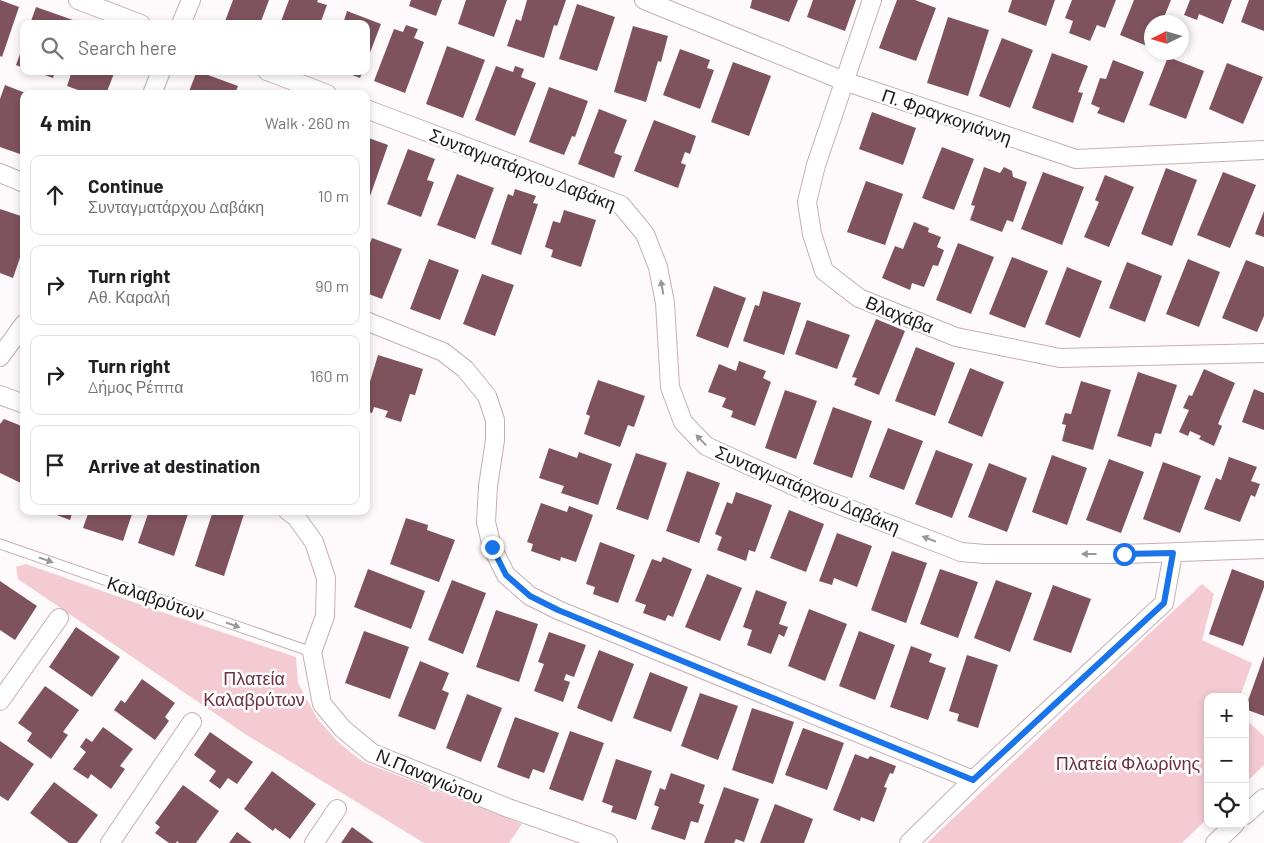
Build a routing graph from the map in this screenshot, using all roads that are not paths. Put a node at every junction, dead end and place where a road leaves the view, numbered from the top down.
1 (78, 0) edge
2 (191, 0) edge
3 (644, 0) edge
4 (872, 0) edge
5 (130, 20) edge
6 (183, 20) edge
7 (159, 75) edge
8 (277, 75) edge
9 (844, 81) junction
10 (154, 90) edge
11 (316, 90) edge
12 (370, 111) edge
13 (1264, 150) edge
14 (0, 173) edge
15 (20, 181) edge
16 (370, 323) edge
17 (20, 330) edge
18 (1264, 353) edge
19 (0, 357) edge
20 (0, 395) edge
21 (20, 402) edge
22 (293, 515) edge
23 (0, 544) edge
24 (1264, 549) edge
25 (1173, 553) junction
26 (59, 618) dead end
27 (312, 652) junction
28 (0, 701) edge
29 (192, 722) dead end
30 (973, 780) junction
31 (1264, 798) edge
32 (337, 809) dead end
33 (1249, 811) edge
34 (1231, 828) edge
35 (110, 843) edge
36 (314, 843) edge
37 (608, 843) edge
38 (909, 843) edge
39 (1214, 843) edge

1 - 5 street
2 - 6 street
3 - 9 street, Π. Φραγκογιάννη
4 - 9 street, Βλαχάβα
7 - 10 street
8 - 11 street
9 - 13 street, Π. Φραγκογιάννη
9 - 18 street, Βλαχάβα
25 -> 12 street, Συνταγματάρχου Δαβάκη
14 - 15 street
16 - 30 street
17 - 19 street
20 - 21 street
22 - 27 street
23 -> 27 lane, Καλαβρύτων
24 - 25 street, Συνταγματάρχου Δαβάκη
25 - 30 street
26 - 28 street
27 - 37 street, Ν.Παναγιώτου
29 - 35 street
30 - 38 street
31 - 33 street
32 - 36 street
34 - 39 street

